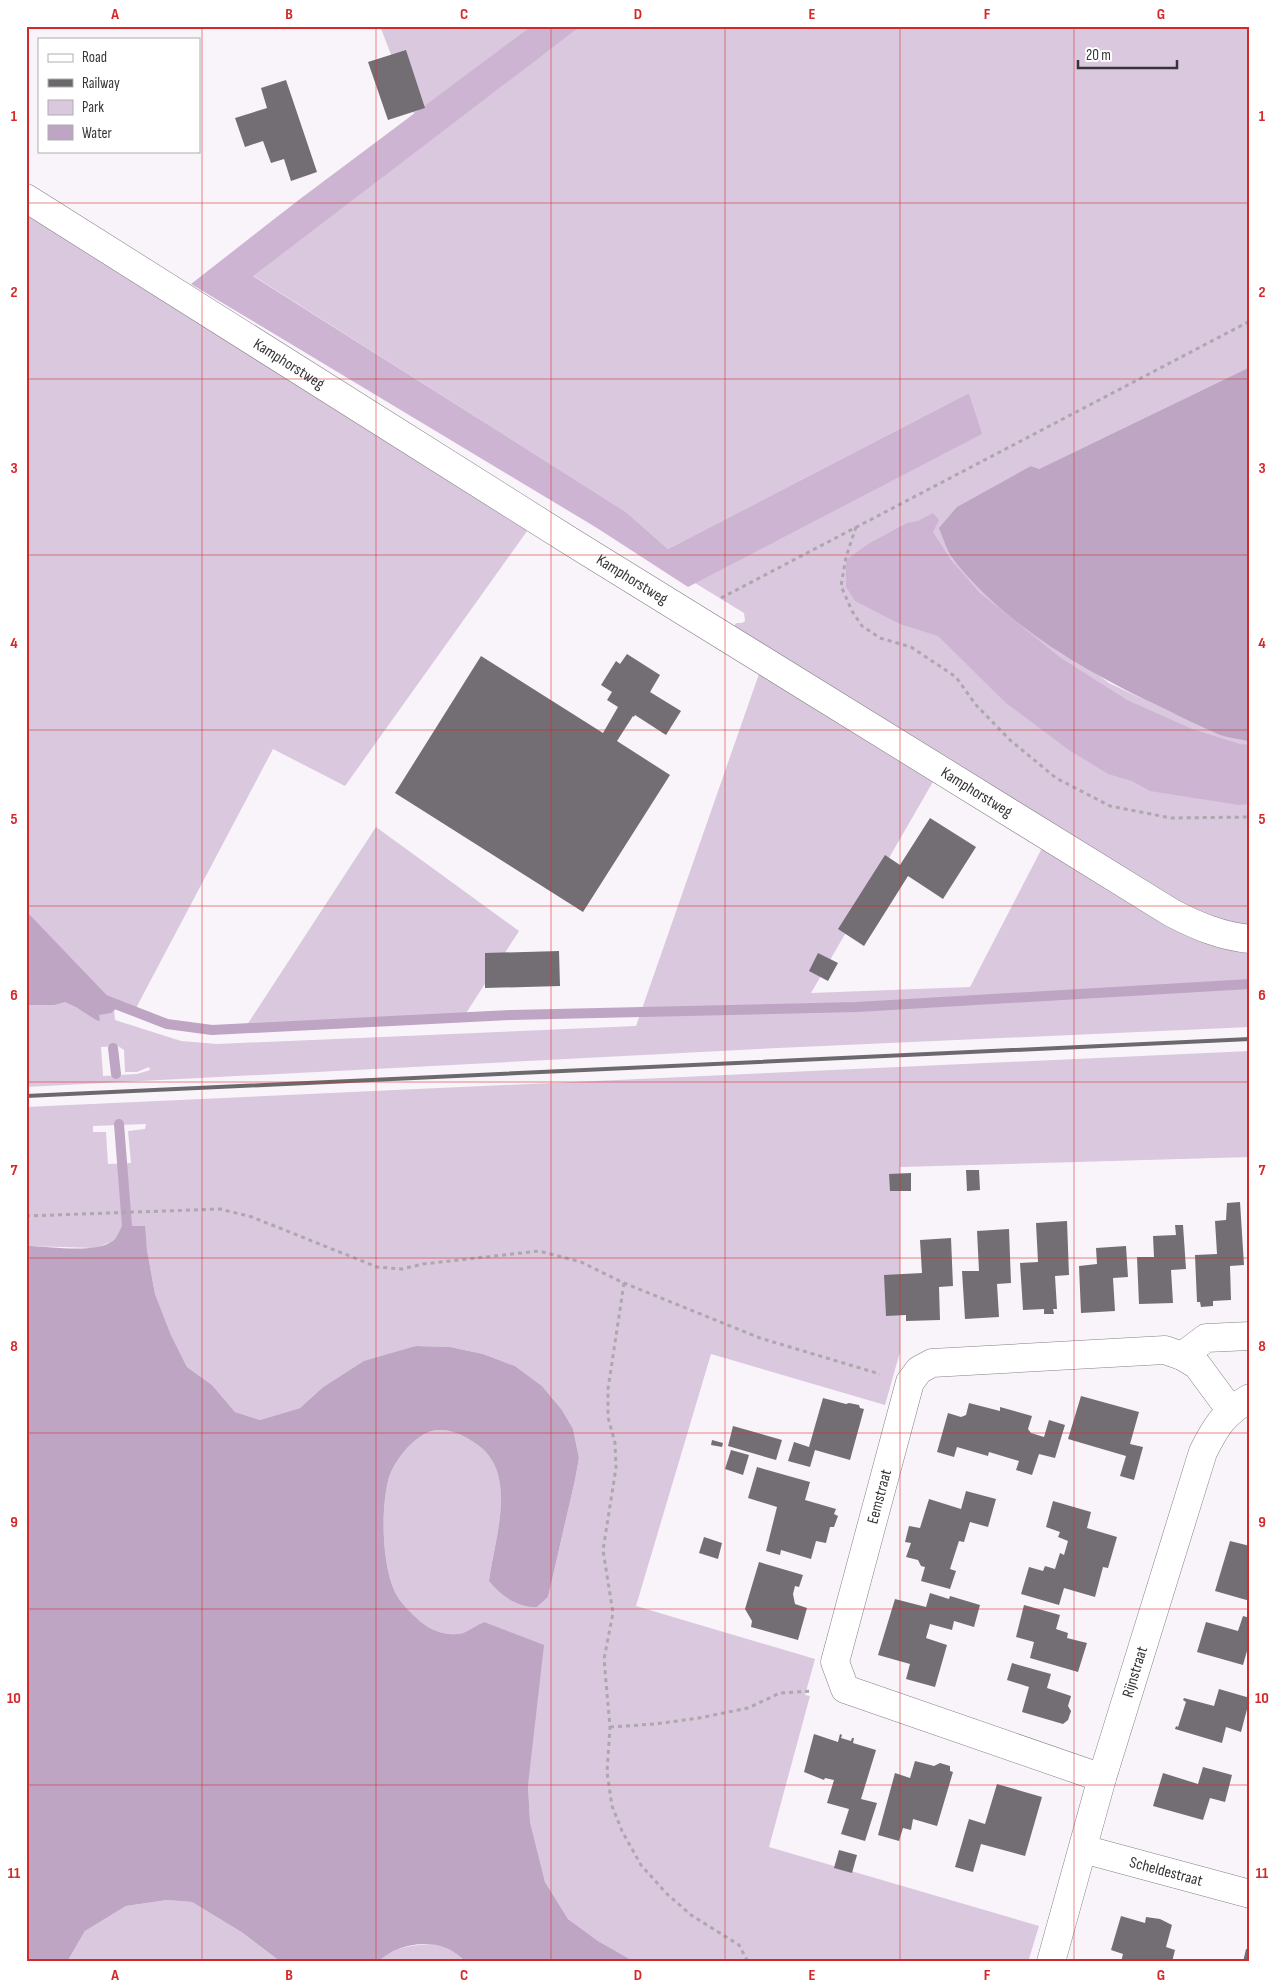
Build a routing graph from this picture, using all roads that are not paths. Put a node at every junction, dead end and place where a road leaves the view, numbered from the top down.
1 (26, 198) edge
2 (1250, 939) edge
3 (1250, 1336) edge
4 (1182, 1356) junction
5 (1240, 1404) edge
6 (1102, 1778) junction
7 (1083, 1849) junction
8 (1250, 1894) edge
9 (1051, 1962) edge

1 - 2 street, Kamphorstweg
3 - 4 street
4 - 5 street
4 - 6 street, Eemstraat
5 - 6 street, Rijnstraat
6 - 7 street, Rijnstraat
7 - 8 street, Scheldestraat
7 - 9 street, Rijnstraat

